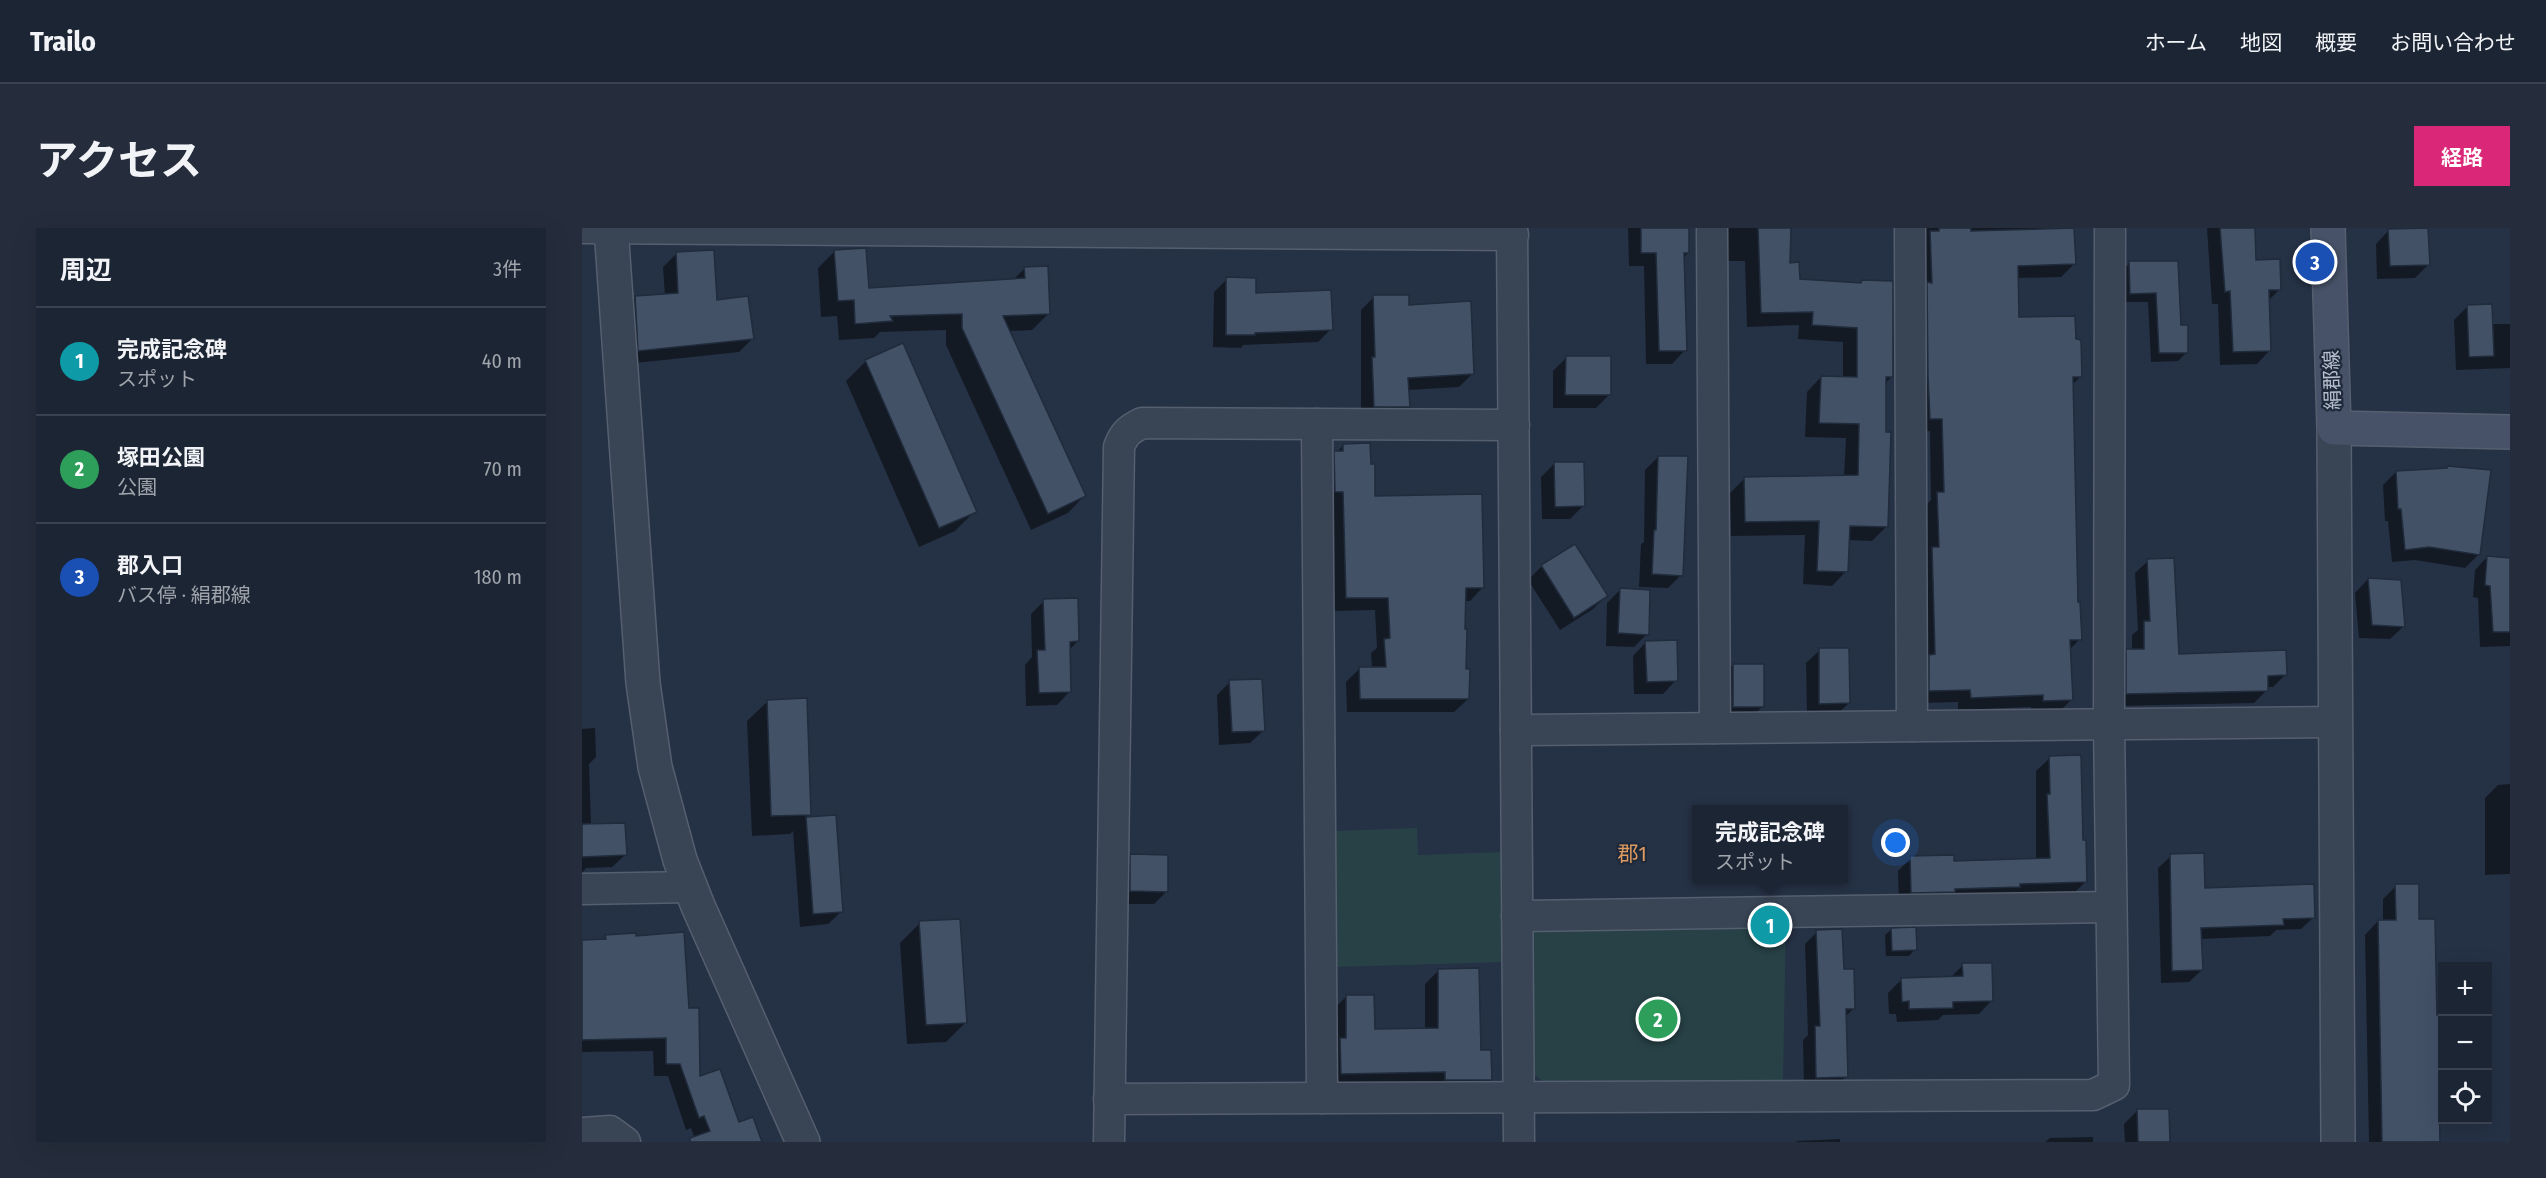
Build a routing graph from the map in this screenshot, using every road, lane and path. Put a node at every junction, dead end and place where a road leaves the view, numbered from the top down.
1 (582, 228) edge
2 (611, 228) edge
3 (1712, 228) edge
4 (1910, 228) edge
5 (2110, 228) edge
6 (2328, 228) edge
7 (801, 229) edge
8 (1172, 230) edge
9 (1352, 231) edge
10 (1512, 232) edge
11 (1317, 424) junction
12 (1514, 425) junction
13 (2334, 428) junction
14 (2510, 432) edge
15 (2334, 722) junction
16 (2109, 724) junction
17 (1912, 726) junction
18 (1715, 728) junction
19 (1516, 730) junction
20 (691, 887) junction
21 (582, 889) edge
22 (2110, 907) junction
23 (1517, 916) junction
24 (1322, 1098) junction
25 (1519, 1098) junction
26 (1109, 1099) junction
27 (582, 1133) edge
28 (625, 1142) edge
29 (803, 1142) edge
30 (1109, 1142) edge
31 (1519, 1142) edge
32 (2338, 1142) edge

1 - 2 street
2 - 7 street
2 - 20 street
3 - 18 street
4 - 17 street
5 - 16 street
6 - 13 main road, 絹郡線
7 - 8 street
8 - 9 street
9 - 10 street
10 - 12 street
11 - 12 street
11 - 24 street
11 - 26 street
12 - 19 street
13 - 14 main road, 絹郡線
13 - 15 street
15 - 16 street
15 - 32 street
16 - 17 street
16 - 22 street
17 - 18 street
18 - 19 street
19 - 23 street
20 - 21 street
20 - 29 street
22 - 23 street
22 - 25 street
23 - 25 street
24 - 25 street
24 - 26 street
25 - 31 street
26 - 30 street
27 - 28 street

